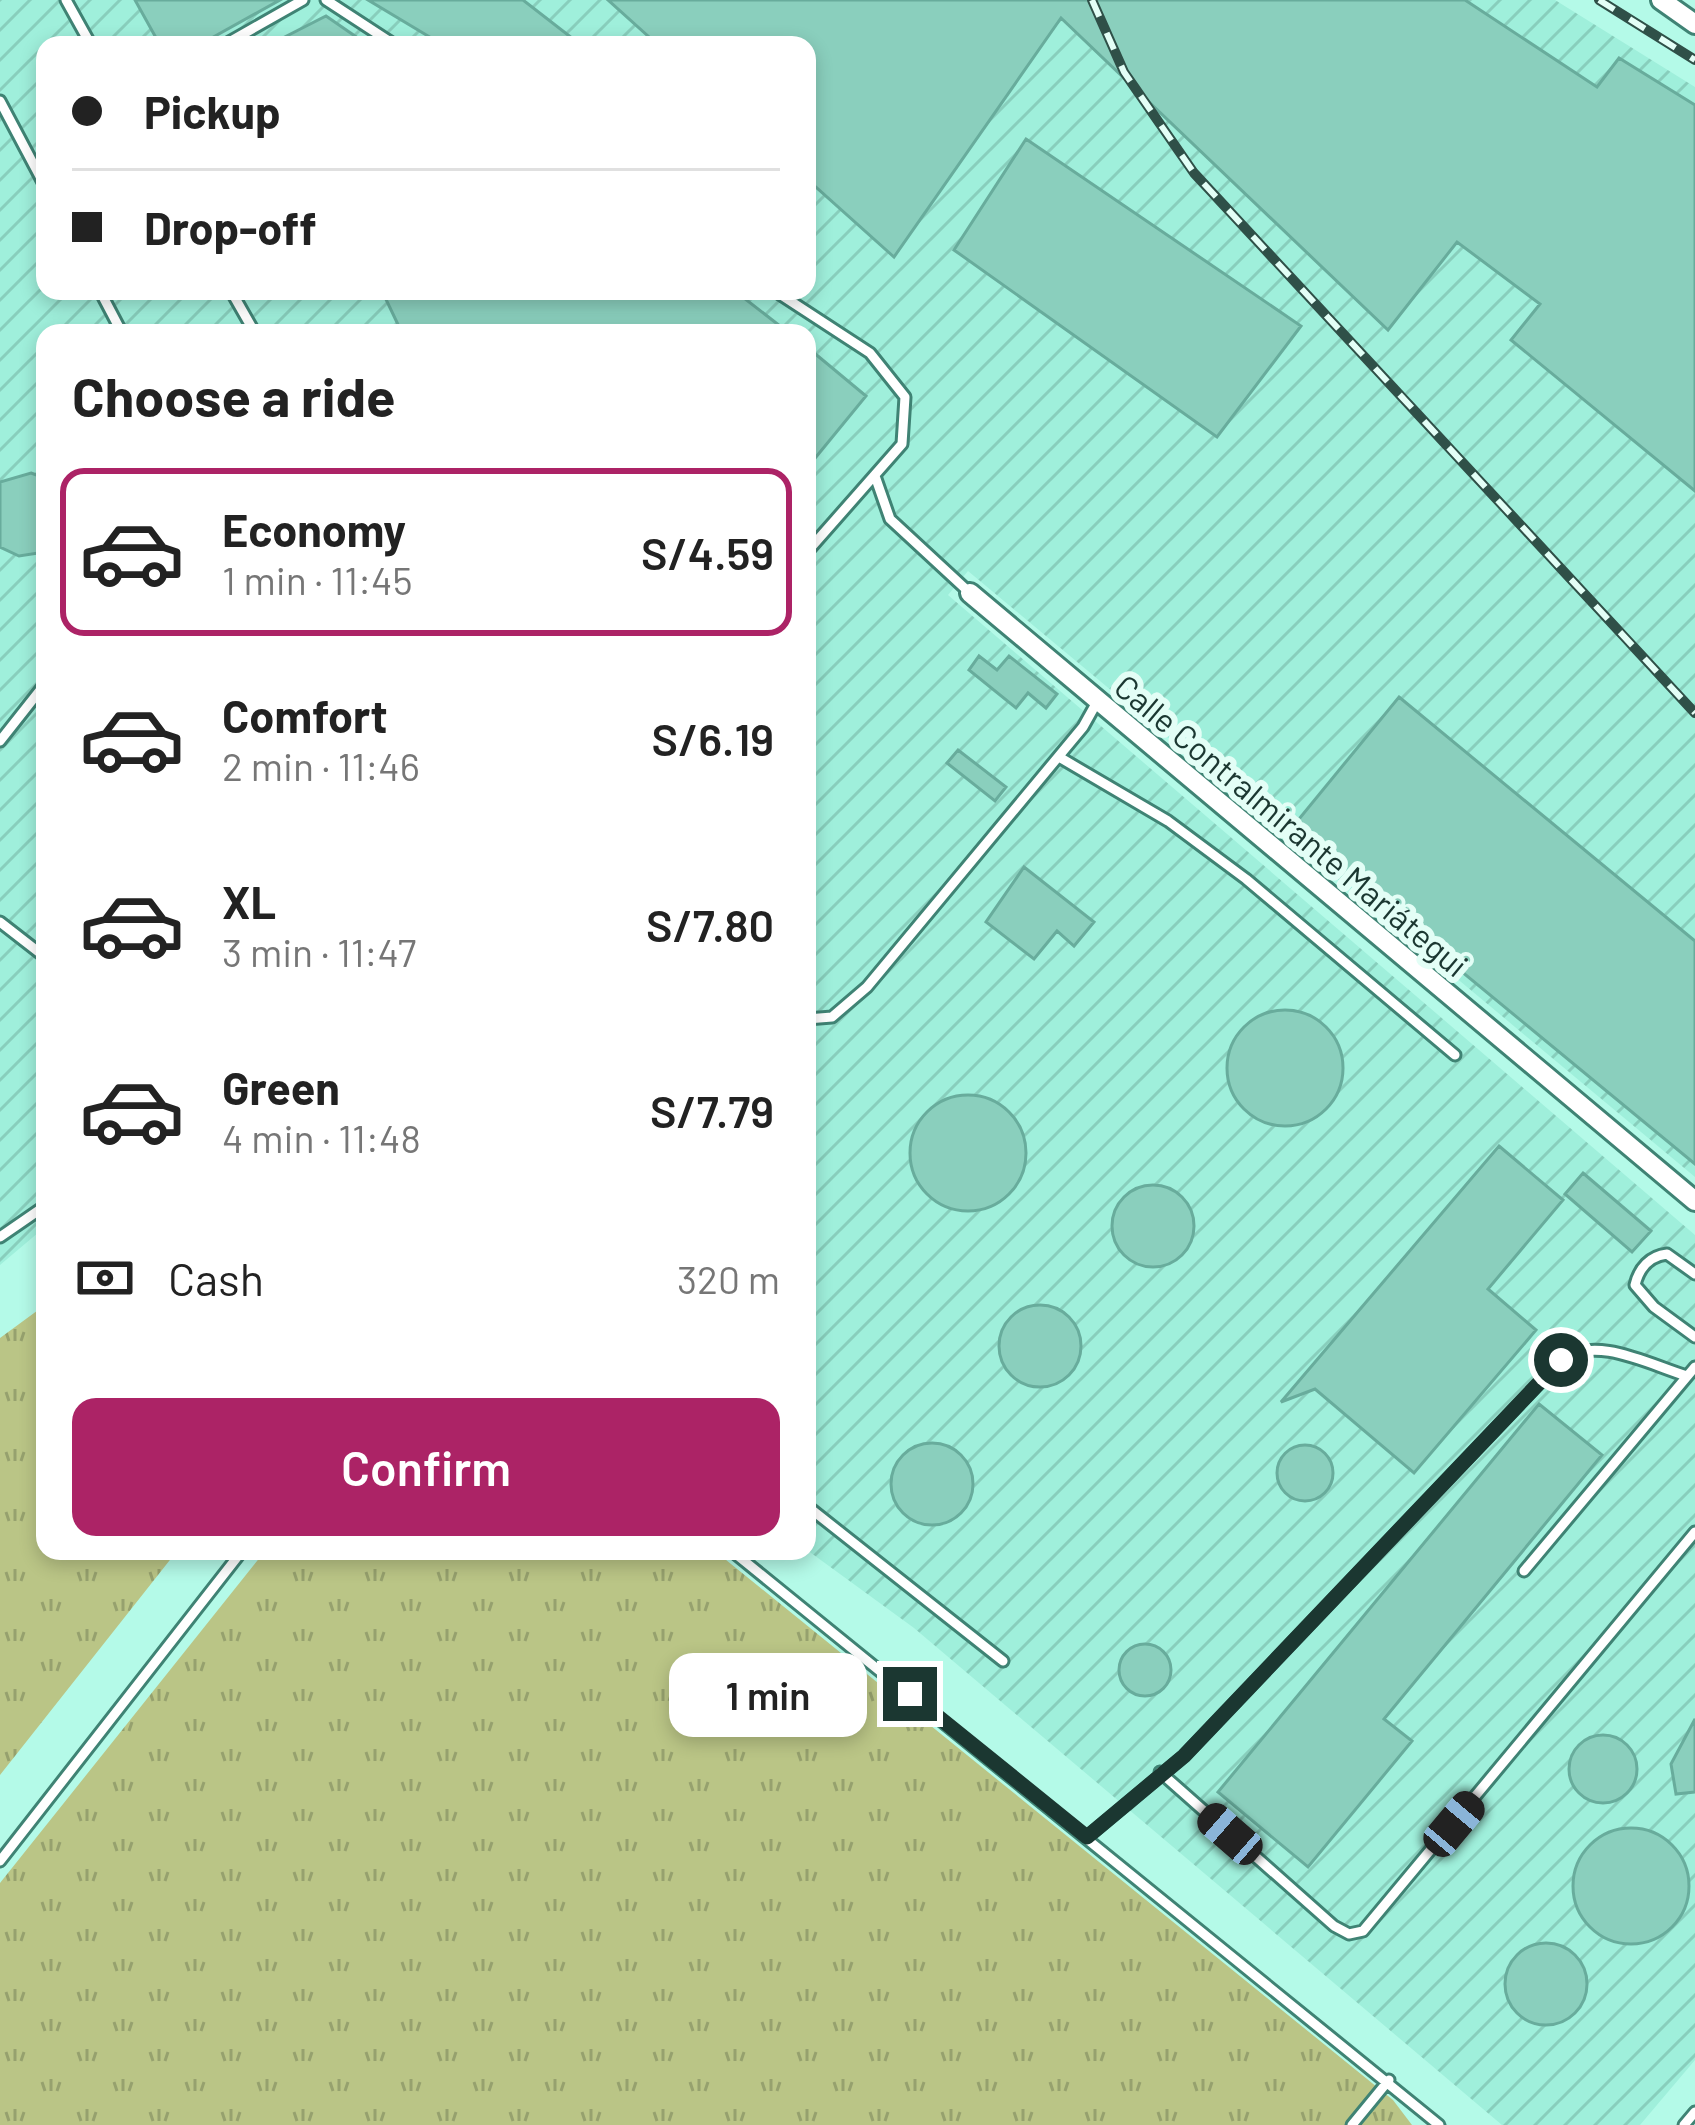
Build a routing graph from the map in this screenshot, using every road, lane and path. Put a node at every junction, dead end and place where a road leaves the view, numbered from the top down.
1 (66, 0) edge
2 (302, 0) edge
3 (326, 0) edge
4 (1661, 0) edge
5 (1695, 25) edge
6 (87, 36) edge
7 (240, 36) edge
8 (381, 36) edge
9 (0, 101) edge
10 (36, 169) edge
11 (789, 300) edge
12 (874, 476) junction
13 (816, 542) edge
14 (970, 593) joint
15 (36, 695) edge
16 (1097, 701) junction
17 (0, 741) edge
18 (1059, 757) junction
19 (0, 922) edge
20 (36, 950) edge
21 (816, 1018) edge
22 (1456, 1055) dead end
23 (1695, 1201) edge
24 (36, 1212) edge
25 (0, 1237) edge
26 (1695, 1274) edge
27 (1695, 1336) edge
28 (1695, 1366) edge
29 (1687, 1376) junction
30 (816, 1513) edge
31 (1695, 1532) edge
32 (235, 1560) edge
33 (743, 1560) edge
34 (1524, 1571) dead end
35 (1003, 1661) dead end
36 (1160, 1772) junction
37 (1087, 1837) junction
38 (0, 1861) edge
39 (1389, 2080) junction
40 (1695, 2112) edge
41 (1352, 2125) edge
42 (1439, 2125) edge
43 (1684, 2125) edge

1 - 6 lane
2 - 7 lane
3 - 8 lane
4 - 5 street
9 - 10 lane
11 - 12 lane
12 - 13 lane
12 - 14 lane, Calle Contralmirante Mariátegui
14 - 16 street, Calle Contralmirante Mariátegui
15 - 17 lane
16 - 18 lane
16 - 23 street, Calle Contralmirante Mariátegui
18 - 21 lane
18 - 22 lane
19 - 20 lane
24 - 25 lane
26 - 27 lane
28 - 29 lane
29 - 34 lane
29 - 36 lane
30 - 35 lane
31 - 36 lane
32 - 38 lane
33 - 37 lane
36 - 37 lane
37 - 39 lane
39 - 41 lane
39 - 42 lane
40 - 43 lane

